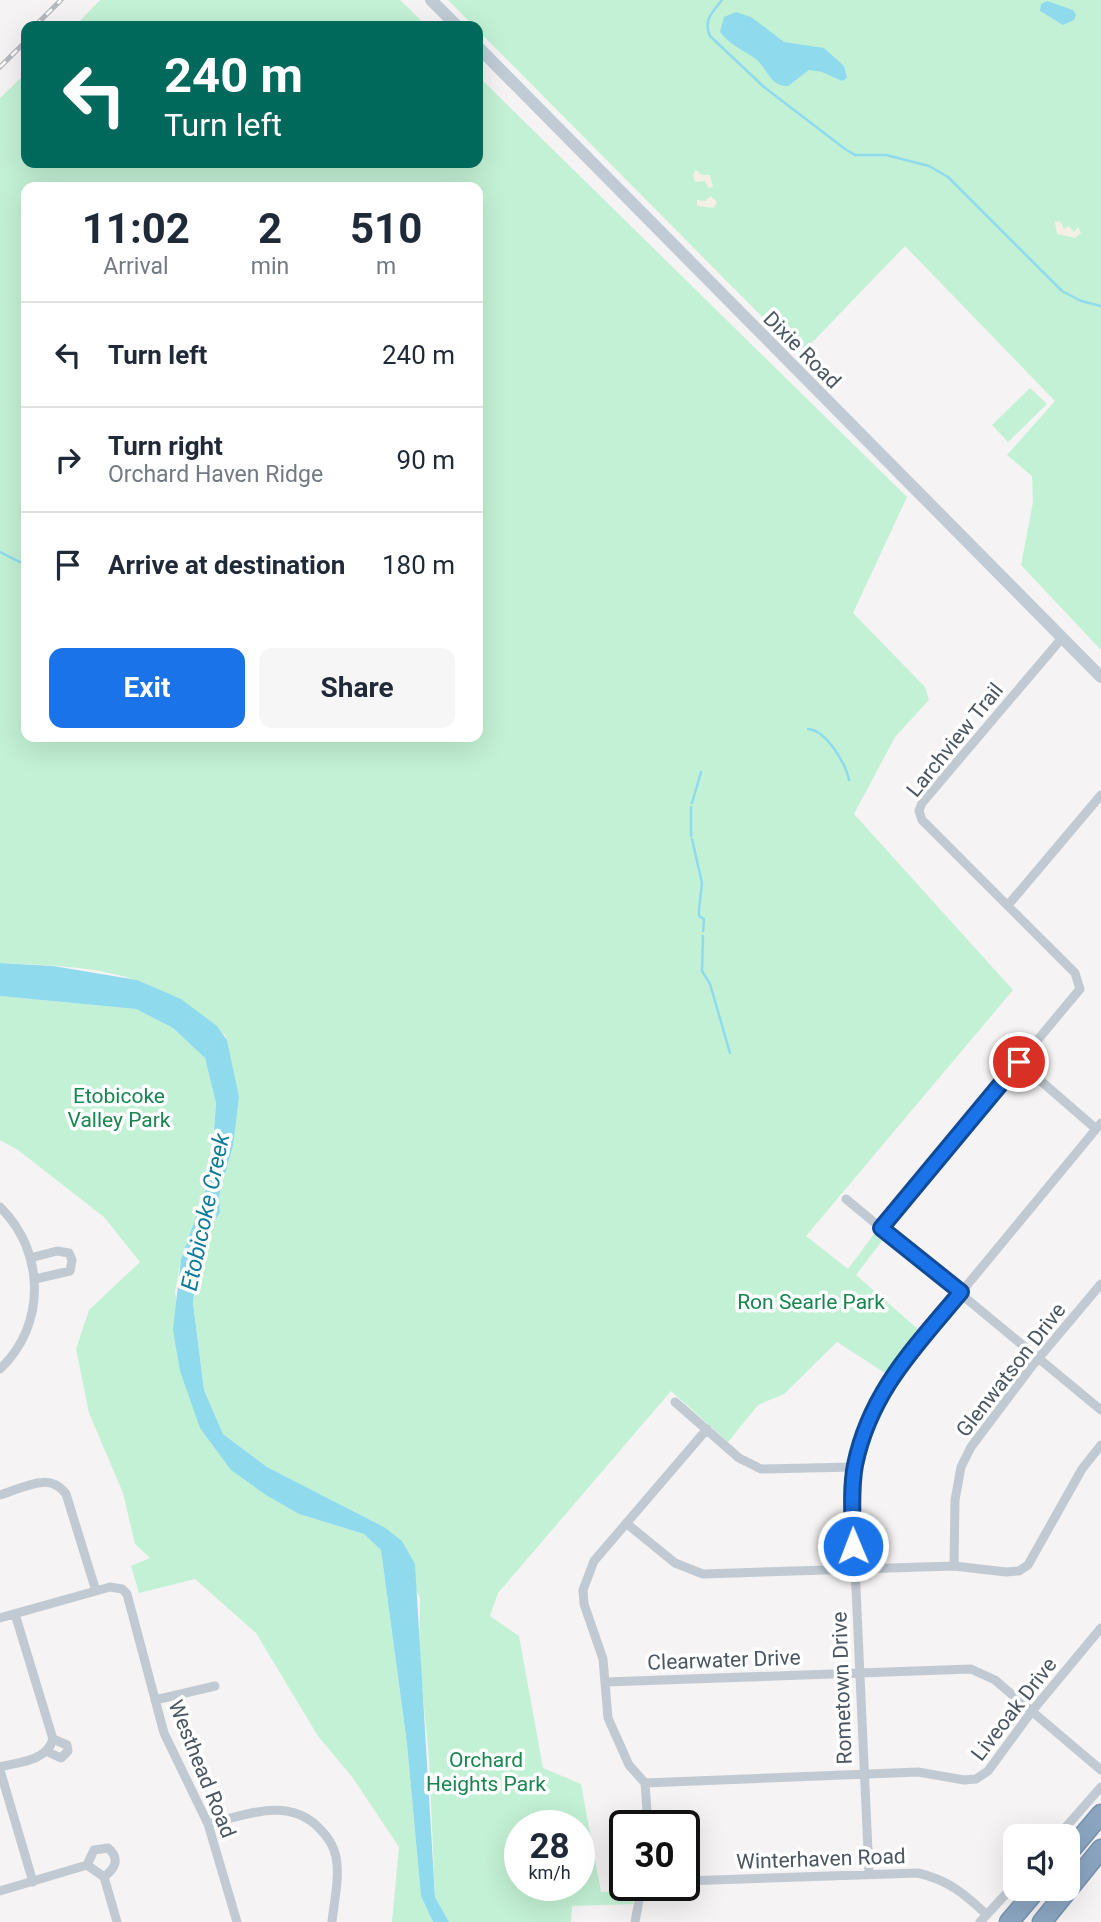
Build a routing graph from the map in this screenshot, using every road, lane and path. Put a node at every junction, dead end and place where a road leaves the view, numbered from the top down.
1 (431, 0) edge
2 (452, 21) edge
3 (483, 52) edge
4 (1062, 638) junction
5 (1101, 677) edge
6 (1101, 795) edge
7 (1009, 904) junction
8 (1019, 1062) junction
9 (1098, 1126) edge
10 (846, 1199) dead end
11 (0, 1207) edge
12 (881, 1228) junction
13 (30, 1258) junction
14 (35, 1279) junction
15 (1101, 1284) edge
16 (961, 1292) junction
17 (1038, 1359) junction
18 (0, 1369) edge
19 (675, 1402) dead end
20 (1101, 1410) edge
21 (707, 1429) junction
22 (1101, 1445) edge
23 (855, 1467) junction
24 (0, 1495) edge
25 (626, 1523) junction
26 (954, 1566) junction
27 (854, 1569) junction
28 (96, 1591) junction
29 (15, 1614) junction
30 (0, 1618) edge
31 (1101, 1628) edge
32 (859, 1671) junction
33 (606, 1682) junction
34 (215, 1686) dead end
35 (155, 1700) junction
36 (1032, 1712) junction
37 (53, 1739) junction
38 (48, 1752) junction
39 (0, 1769) edge
40 (1101, 1770) edge
41 (862, 1773) junction
42 (645, 1783) junction
43 (1101, 1787) edge
44 (647, 1810) edge
45 (1101, 1814) edge
46 (208, 1824) junction
47 (1069, 1824) edge
48 (1080, 1839) edge
49 (1101, 1849) edge
50 (91, 1867) junction
51 (869, 1873) junction
52 (104, 1877) junction
53 (700, 1880) edge
54 (33, 1882) junction
55 (0, 1891) edge
56 (1003, 1898) edge
57 (639, 1901) edge
58 (1027, 1901) edge
59 (984, 1919) edge
60 (117, 1922) edge
61 (237, 1922) edge
62 (332, 1922) edge
63 (635, 1922) edge
64 (1009, 1922) edge
65 (1042, 1922) edge

1 - 2 main road
3 - 4 main road, Dixie Road
4 - 5 main road, Dixie Road
4 - 7 street, Larchview Trail
6 - 7 street
7 - 8 street, Larchview Trail
8 - 9 street
8 - 12 street
9 - 16 street, Rometown Drive
10 - 12 street
11 - 13 street
12 - 16 street
13 - 14 street
13 - 14 street
14 - 18 street
15 - 17 street, Glenwatson Drive
16 - 17 street
16 - 23 street, Rometown Drive
17 - 20 street
17 - 26 street, Glenwatson Drive
19 - 21 street
21 - 23 street
21 - 25 street
22 - 26 street
23 - 27 street, Rometown Drive
24 - 28 street
25 - 27 street
25 - 33 street
26 - 27 street
27 - 32 street, Rometown Drive
28 - 29 street
28 - 35 street, Westhead Road
29 - 30 street
29 - 37 street
31 - 36 street, Liveoak Drive
32 - 33 street, Clearwater Drive
32 - 36 street, Clearwater Drive
32 - 41 street, Rometown Drive
33 - 42 street
34 - 35 street
35 - 46 street, Westhead Road
36 - 40 street, Clearwater Drive
36 - 41 street, Liveoak Drive
37 - 38 street
37 - 38 street
38 - 39 street
39 - 54 street
41 - 42 street, Liveoak Drive
41 - 51 street, Rometown Drive
42 - 44 street
43 - 47 street
45 - 48 highway
46 - 61 street, Westhead Road
46 - 62 street
49 - 65 highway
50 - 52 street
50 - 52 street
50 - 54 street
51 - 53 street, Winterhaven Road
51 - 59 street, Winterhaven Road
52 - 60 street
54 - 55 street
56 - 59 street
57 - 63 street
58 - 64 highway

